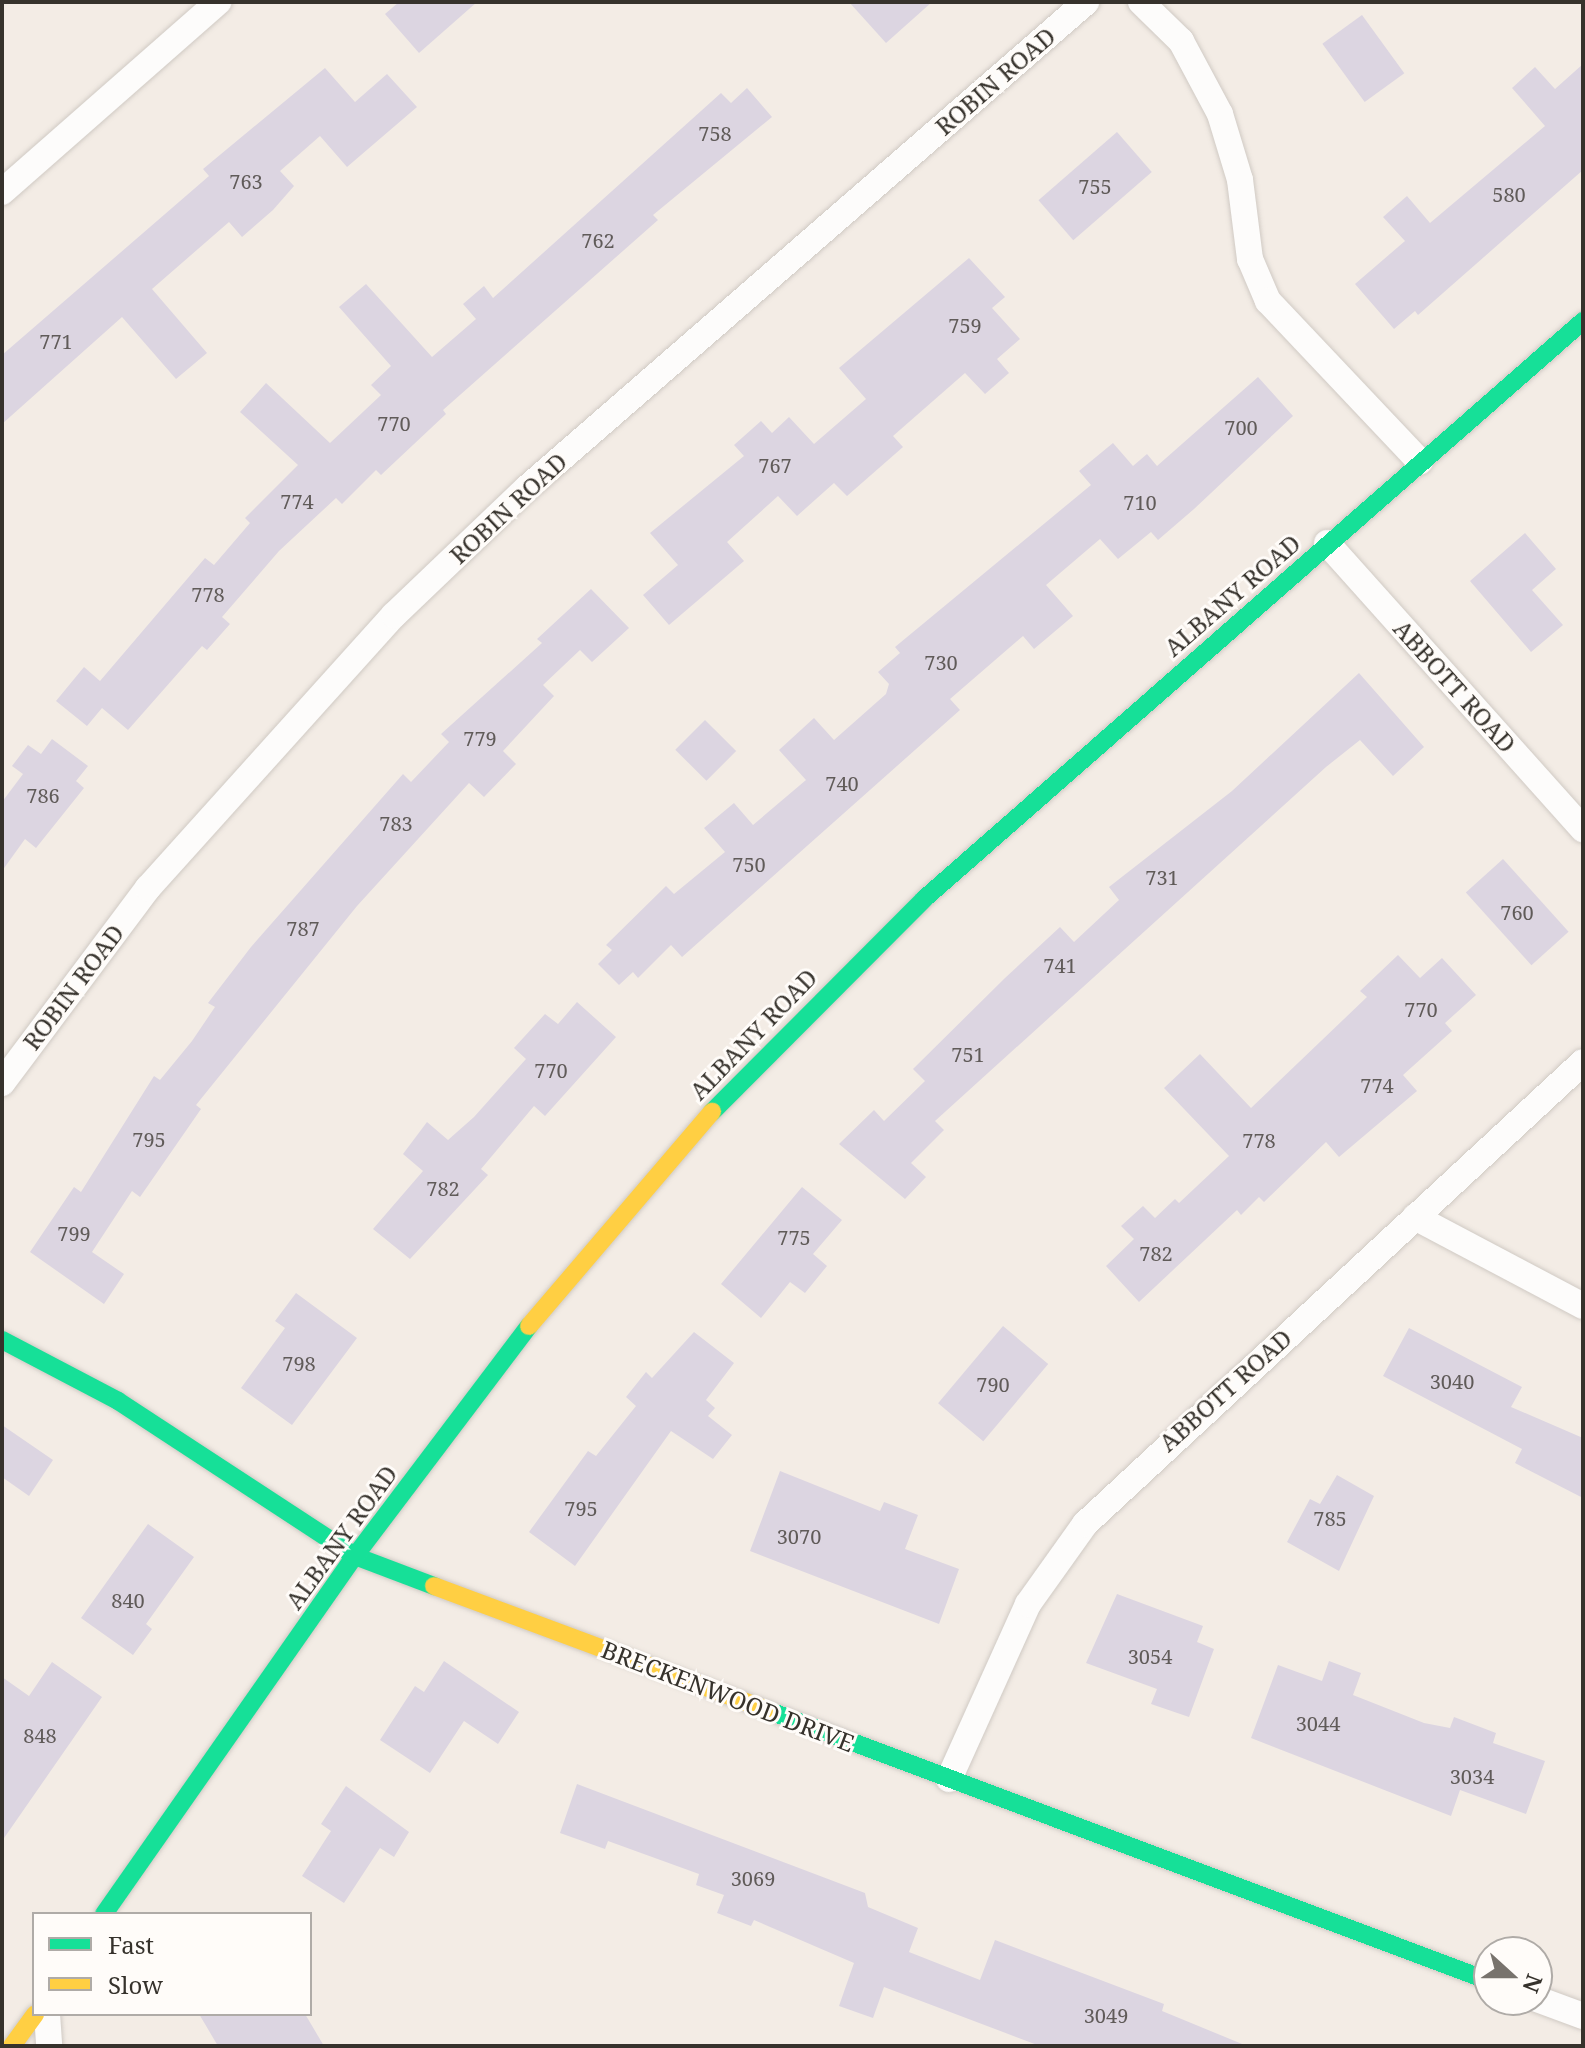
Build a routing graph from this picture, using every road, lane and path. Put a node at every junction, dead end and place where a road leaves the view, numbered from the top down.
1 (218, 2) edge
2 (1086, 2) edge
3 (1141, 2) edge
4 (2, 192) edge
5 (1583, 321) edge
6 (1420, 462) junction
7 (1327, 543) junction
8 (1583, 829) edge
9 (1583, 1062) edge
10 (2, 1083) edge
11 (1415, 1217) junction
12 (1583, 1306) edge
13 (2, 1340) edge
14 (355, 1556) junction
15 (949, 1779) junction
16 (105, 1912) edge
17 (1473, 1975) edge
18 (1553, 2005) edge
19 (34, 2016) edge
20 (47, 2016) edge
21 (1583, 2016) edge
22 (12, 2046) edge
23 (49, 2046) edge

1 - 4 street
2 - 10 street, ROBIN ROAD
3 - 6 street
5 - 6 street, ALBANY ROAD
6 - 7 street, ALBANY ROAD
7 - 8 street, ABBOTT ROAD
7 - 14 street, ALBANY ROAD
9 - 11 street, ABBOTT ROAD
11 - 12 street
11 - 15 street, ABBOTT ROAD
13 - 14 street, BRECKENWOOD DRIVE
14 - 15 street, BRECKENWOOD DRIVE
14 - 16 street, ALBANY ROAD
15 - 17 street, BRECKENWOOD DRIVE
18 - 21 street
19 - 22 street
20 - 23 street

